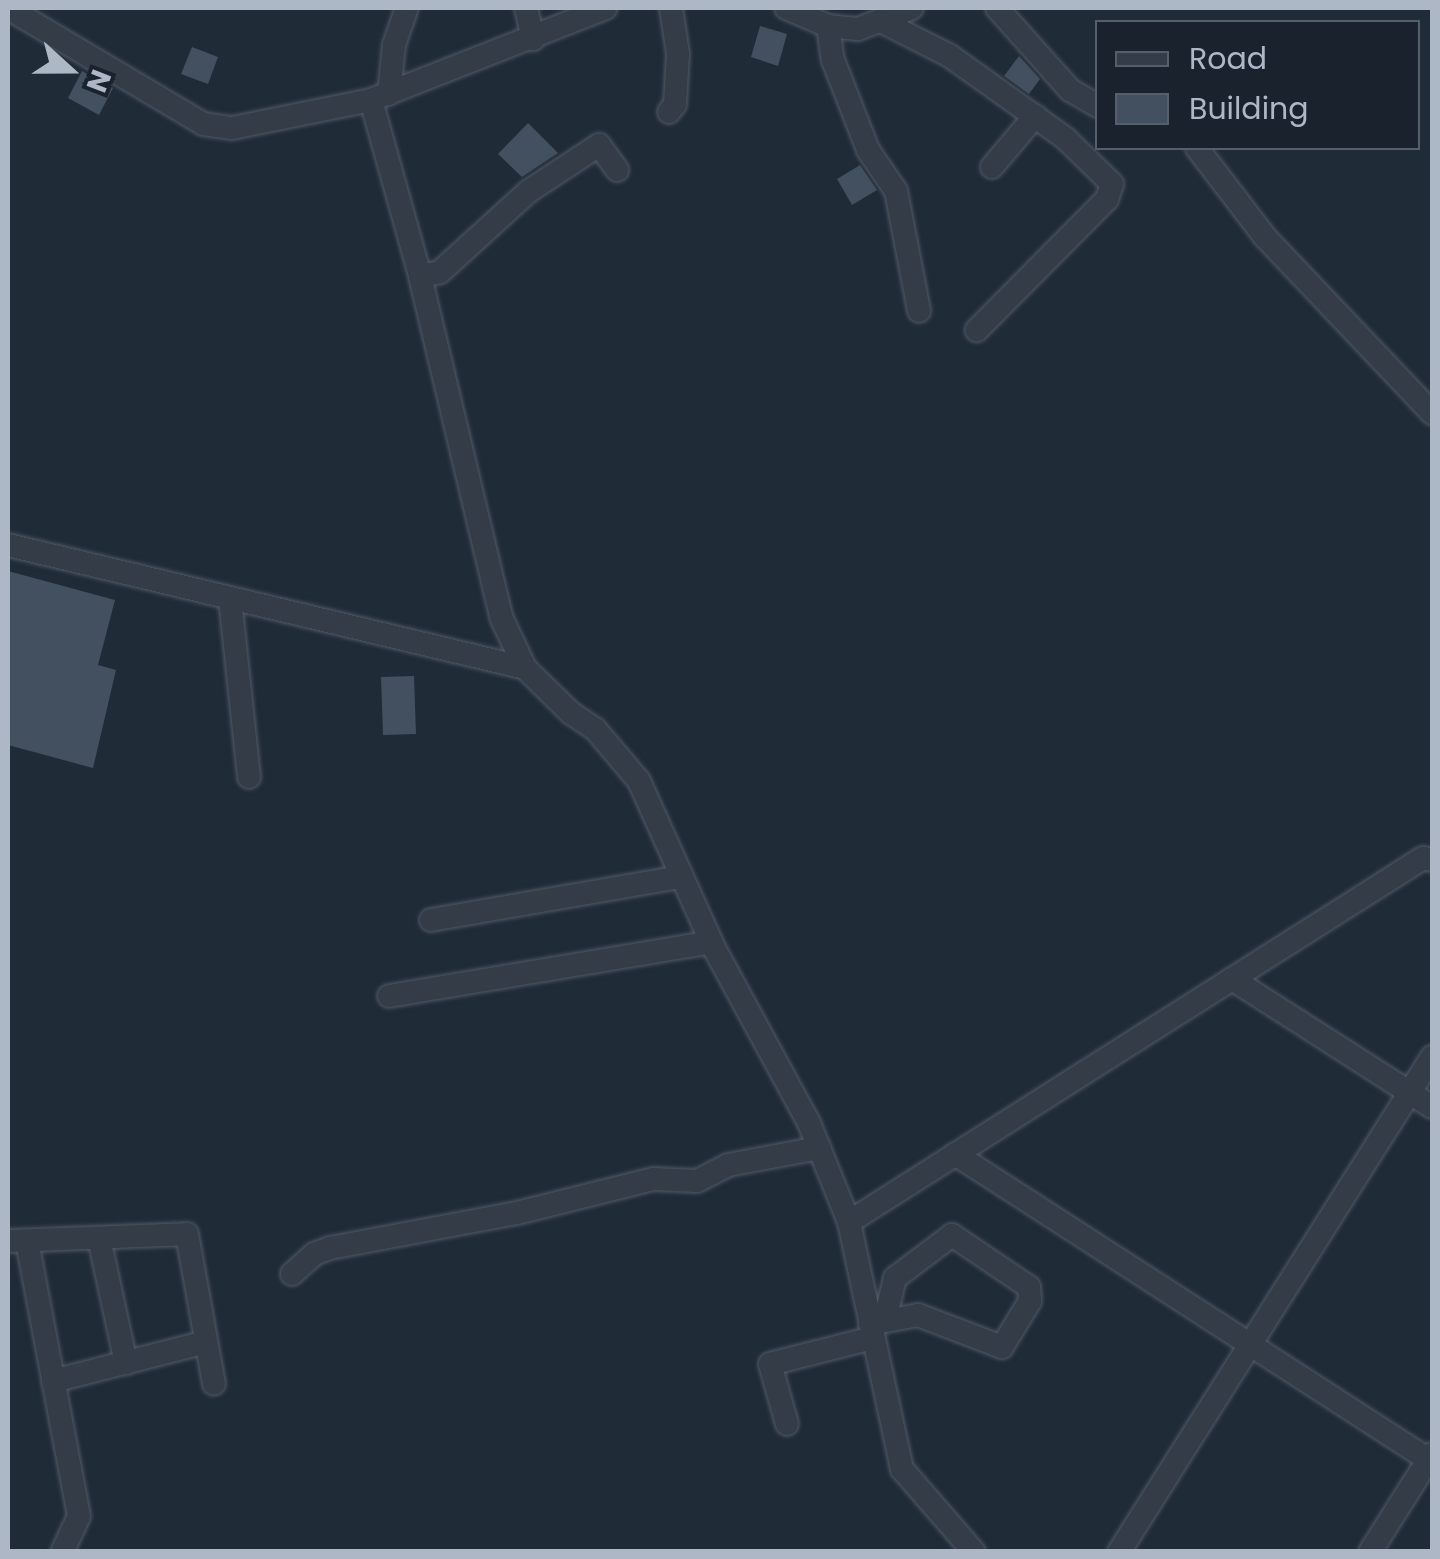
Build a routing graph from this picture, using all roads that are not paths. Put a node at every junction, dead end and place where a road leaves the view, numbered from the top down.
1 (8, 8) edge
2 (407, 8) edge
3 (526, 8) edge
4 (606, 8) edge
5 (671, 8) edge
6 (786, 8) edge
7 (912, 8) edge
8 (996, 8) edge
9 (883, 22) junction
10 (828, 26) junction
11 (532, 39) junction
12 (380, 97) junction
13 (1095, 104) edge
14 (669, 112) dead end
15 (1035, 116) junction
16 (1198, 150) edge
17 (992, 167) dead end
18 (618, 170) dead end
19 (420, 276) junction
20 (918, 311) dead end
21 (977, 330) dead end
22 (1432, 413) edge
23 (8, 545) edge
24 (230, 599) junction
25 (524, 668) junction
26 (249, 777) dead end
27 (1432, 860) edge
28 (681, 877) junction
29 (430, 920) dead end
30 (712, 942) junction
31 (1232, 978) junction
32 (389, 996) dead end
33 (1432, 1058) edge
34 (1409, 1093) junction
35 (1432, 1108) edge
36 (819, 1148) junction
37 (955, 1154) junction
38 (848, 1222) junction
39 (98, 1238) junction
40 (17, 1241) edge
41 (292, 1274) dead end
42 (876, 1327) junction
43 (206, 1342) junction
44 (1247, 1344) junction
45 (126, 1363) junction
46 (53, 1381) junction
47 (214, 1384) dead end
48 (787, 1424) dead end
49 (1431, 1457) edge
50 (62, 1552) edge
51 (974, 1552) edge
52 (1118, 1552) edge
53 (1370, 1552) edge

1 - 12 street
2 - 12 street
3 - 11 street
4 - 11 street
5 - 14 street
6 - 10 street
7 - 9 street
8 - 13 street
9 - 10 street
9 - 15 street
10 - 20 street
11 - 12 street
12 - 19 street
15 - 17 street
15 - 21 street
16 - 22 street
18 - 19 street
19 - 25 street
23 - 24 street
24 - 25 street
24 - 26 street
25 - 28 street
27 - 31 street
28 - 29 street
28 - 30 street
30 - 32 street
30 - 36 street
31 - 34 street
31 - 37 street
33 - 34 street
34 - 35 street
34 - 44 street
36 - 38 street
36 - 41 street
37 - 38 street
37 - 44 street
38 - 42 street
39 - 40 street
39 - 43 street
39 - 45 street
40 - 46 street
42 - 42 street
42 - 48 street
42 - 51 street
43 - 45 street
43 - 47 street
44 - 49 street
44 - 52 street
45 - 46 street
46 - 50 street
49 - 53 street

